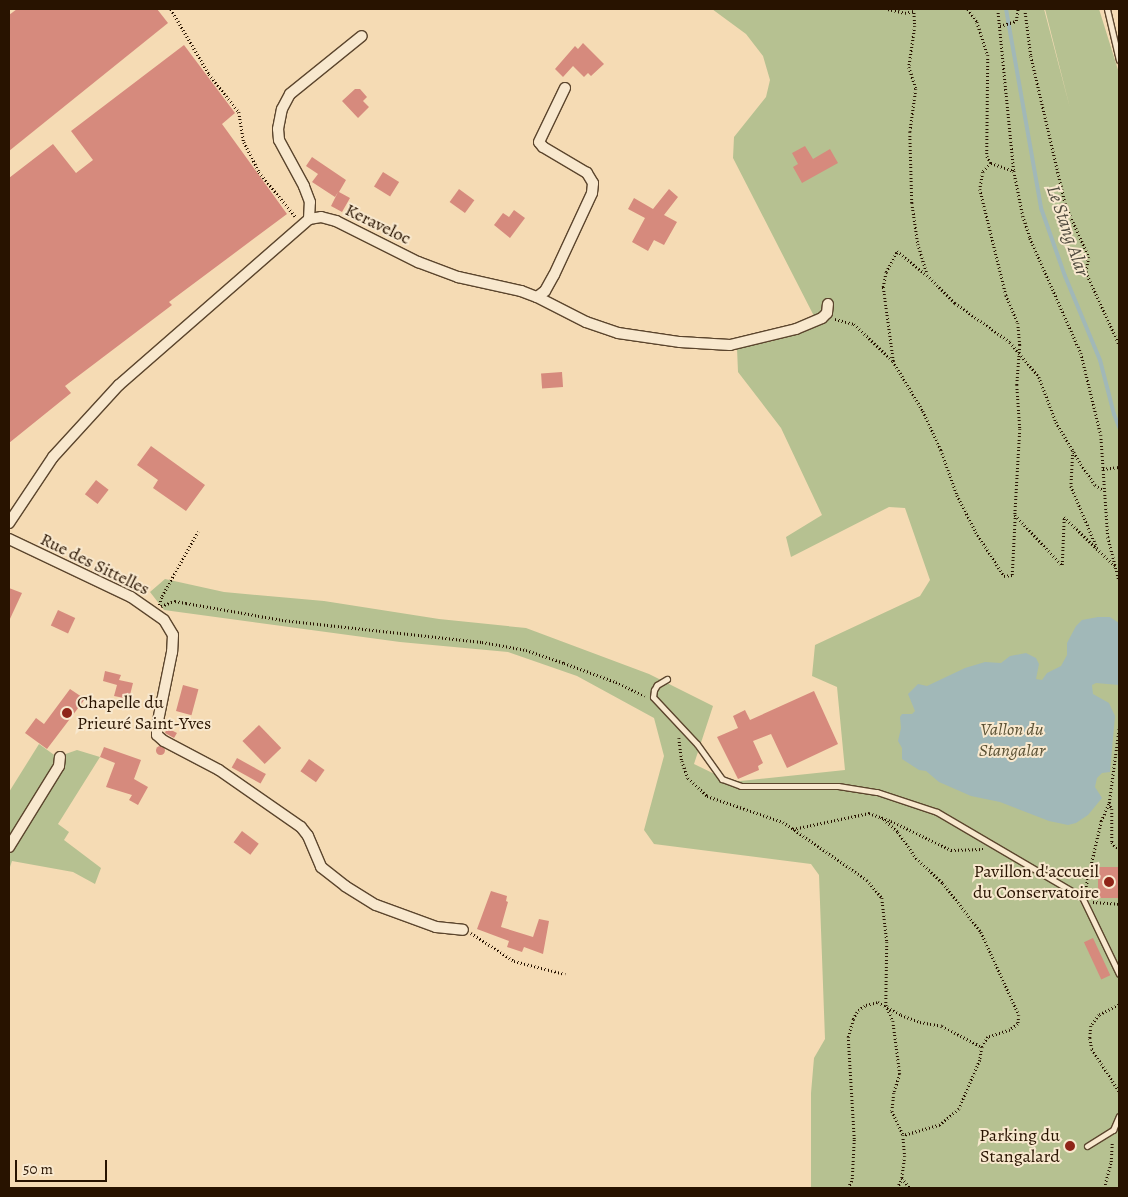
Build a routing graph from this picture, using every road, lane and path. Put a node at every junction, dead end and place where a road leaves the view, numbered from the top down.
1 (171, 9) edge
2 (888, 9) edge
3 (968, 9) edge
4 (998, 9) edge
5 (1018, 9) edge
6 (1025, 9) edge
7 (1107, 9) edge
8 (914, 10) edge
9 (1000, 26) junction
10 (362, 36) dead end
11 (1119, 60) edge
12 (565, 88) dead end
13 (990, 163) junction
14 (1014, 172) junction
15 (306, 222) junction
16 (927, 275) junction
17 (538, 297) junction
18 (828, 304) dead end
19 (822, 318) junction
20 (1119, 344) edge
21 (1019, 353) junction
22 (893, 361) junction
23 (1073, 450) junction
24 (1119, 466) edge
25 (1103, 469) junction
26 (1104, 490) junction
27 (1015, 515) junction
28 (9, 523) edge
29 (198, 531) dead end
30 (9, 539) edge
31 (1097, 549) junction
32 (1115, 566) junction
33 (1119, 580) edge
34 (157, 609) junction
35 (667, 679) dead end
36 (657, 703) junction
37 (678, 721) junction
38 (1119, 728) edge
39 (60, 757) dead end
40 (1110, 803) junction
41 (881, 817) junction
42 (793, 829) junction
43 (992, 843) junction
44 (9, 848) edge
45 (1119, 848) edge
46 (1082, 898) junction
47 (1119, 904) edge
48 (463, 930) joint
49 (565, 974) dead end
50 (1119, 974) edge
51 (886, 1005) junction
52 (1119, 1005) edge
53 (982, 1046) junction
54 (1119, 1091) edge
55 (1119, 1116) edge
56 (1113, 1130) junction
57 (903, 1135) junction
58 (1087, 1146) dead end
59 (902, 1178) junction
60 (848, 1188) edge
61 (897, 1188) edge
62 (910, 1188) edge
63 (1104, 1188) edge

1 - 15 path
2 - 8 path
3 - 13 path
4 - 9 path
5 - 9 path
6 - 20 path
7 - 11 lane
8 - 16 path
9 - 14 path
10 - 15 street
12 - 17 street
13 - 14 path
13 - 21 path
14 - 25 path
15 - 17 street, Keraveloc
15 - 28 street
16 - 21 path
16 - 22 path
17 - 19 street, Keraveloc
18 - 19 street
19 - 22 path
21 - 23 path
21 - 27 path
22 - 27 path
23 - 26 path
23 - 31 path
24 - 25 path
25 - 26 path
26 - 32 path
27 - 31 path
29 - 34 path
30 - 34 street, Rue des Sittelles
31 - 32 path
32 - 33 path
34 - 36 path
34 - 48 street, Rue des Sittelles
35 - 36 lane
36 - 37 lane
37 - 42 path
37 - 43 lane
38 - 40 path
39 - 44 street
40 - 45 path
40 - 46 path
41 - 42 path
41 - 43 path
41 - 53 path
42 - 51 path
43 - 46 lane
46 - 47 path
46 - 50 lane
48 - 49 path
51 - 53 path
51 - 57 path
51 - 60 path
52 - 54 path
53 - 57 path
55 - 56 lane
56 - 58 lane
56 - 63 path
57 - 59 path
59 - 61 path
59 - 62 path

